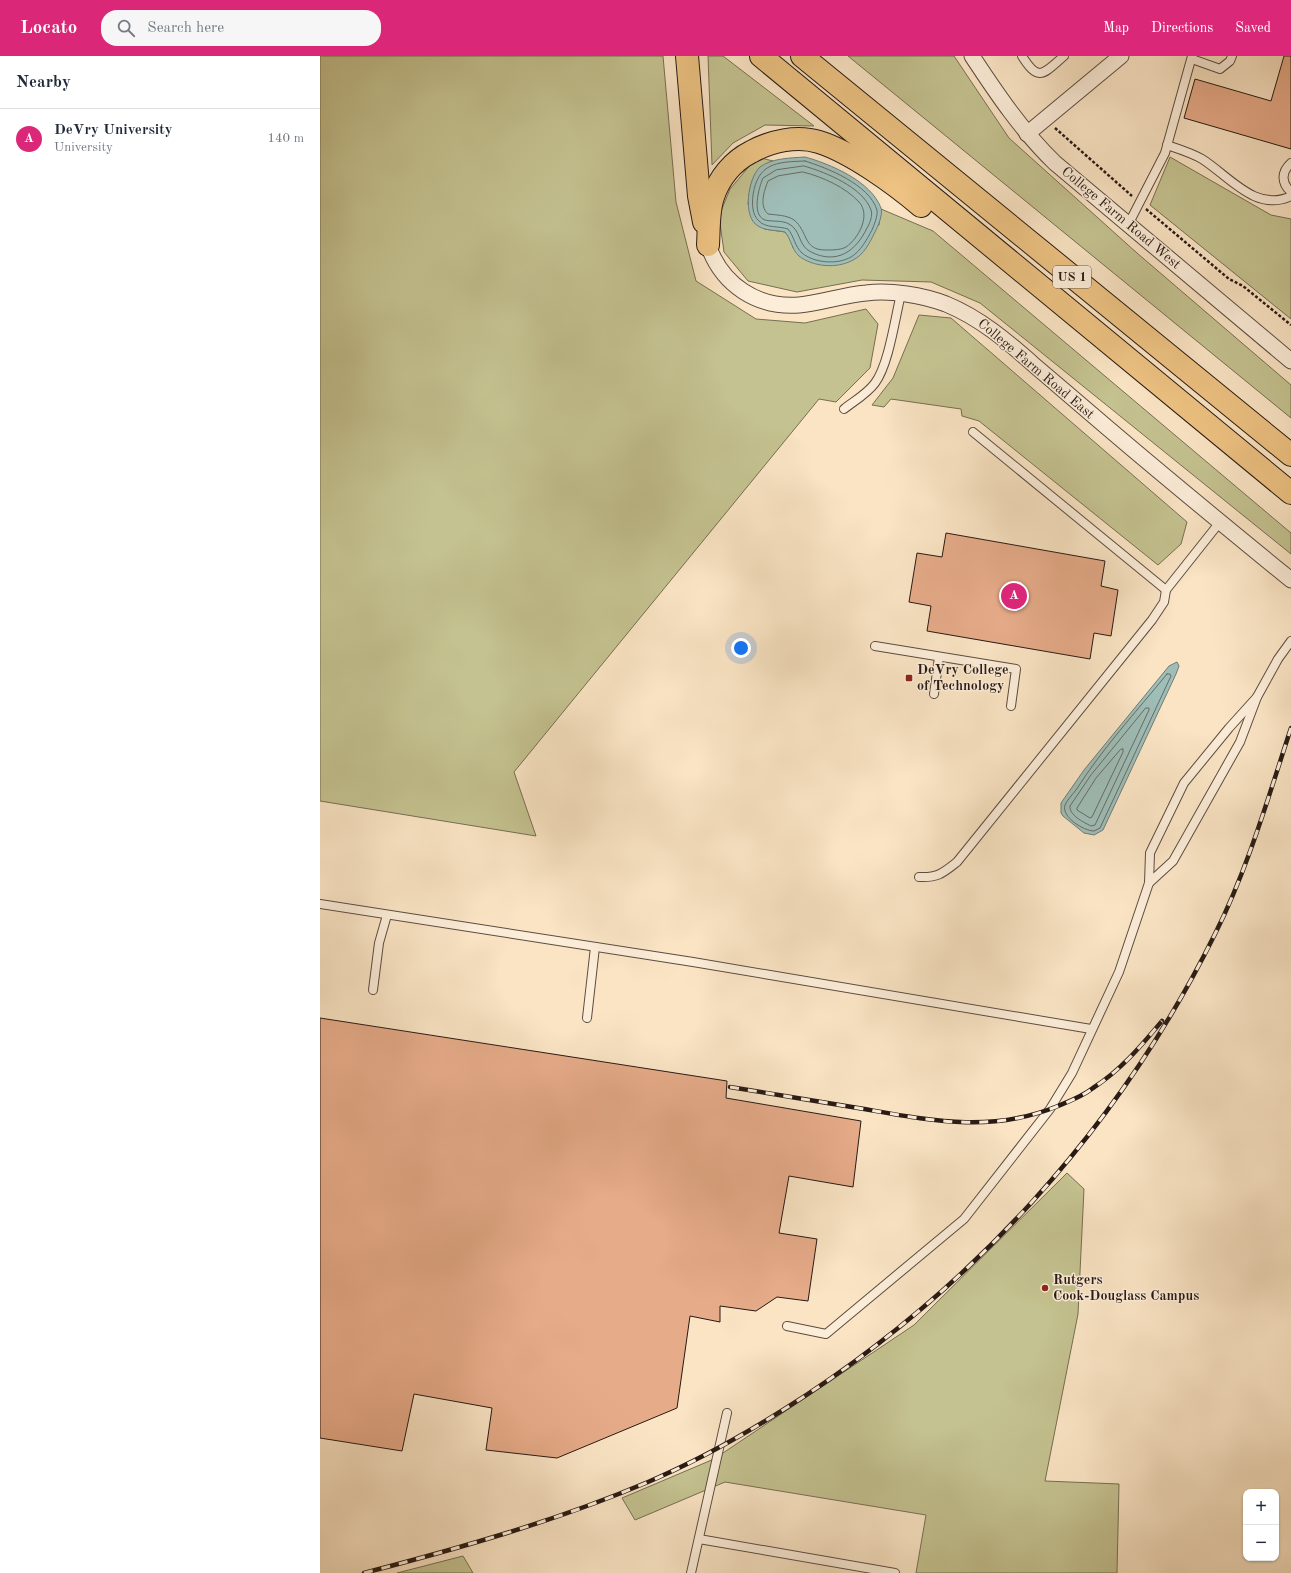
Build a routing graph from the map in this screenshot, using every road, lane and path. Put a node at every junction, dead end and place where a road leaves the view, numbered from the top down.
1 (687, 56) edge
2 (761, 56) edge
3 (802, 56) edge
4 (816, 56) edge
5 (972, 56) edge
6 (1022, 56) edge
7 (1064, 56) edge
8 (1121, 56) edge
9 (1232, 56) edge
10 (1192, 58) edge
11 (854, 98) junction
12 (1027, 134) junction
13 (1167, 145) junction
14 (1291, 163) edge
15 (1291, 192) edge
16 (1291, 196) edge
17 (1128, 225) junction
18 (708, 245) junction
19 (900, 294) junction
20 (1056, 299) junction
21 (1291, 361) edge
22 (844, 409) dead end
23 (973, 432) dead end
24 (1291, 456) edge
25 (1291, 493) edge
26 (1220, 522) junction
27 (1291, 580) edge
28 (1166, 590) junction
29 (1291, 641) edge
30 (875, 646) dead end
31 (939, 657) junction
32 (934, 694) dead end
33 (1257, 697) junction
34 (1011, 706) dead end
35 (919, 877) dead end
36 (1149, 883) junction
37 (320, 904) edge
38 (387, 915) junction
39 (595, 947) junction
40 (373, 990) dead end
41 (587, 1018) dead end
42 (1091, 1030) junction
43 (787, 1326) dead end
44 (727, 1413) dead end
45 (699, 1539) junction
46 (691, 1573) edge
47 (895, 1573) edge

1 - 18 highway
2 - 20 highway, US 1
3 - 11 highway, US 1
4 - 11 highway
5 - 12 street, College Farm Road West
6 - 7 lane
8 - 12 street
9 - 10 lane
10 - 13 lane
11 - 24 highway, US 1
12 - 17 street, College Farm Road West
13 - 16 lane
13 - 17 lane
14 - 15 lane
17 - 21 street, College Farm Road West
18 - 19 street, College Farm Road East
18 - 20 highway
19 - 22 lane
19 - 26 street, College Farm Road East
20 - 25 highway, US 1
23 - 28 lane
26 - 27 street, College Farm Road East
26 - 28 lane
28 - 35 lane
29 - 33 lane
30 - 31 lane
31 - 32 lane
31 - 34 lane
33 - 36 lane
33 - 36 lane
36 - 42 lane
37 - 38 lane
38 - 39 lane
38 - 40 lane
39 - 41 lane
39 - 42 lane
42 - 43 lane
44 - 45 lane
45 - 46 lane
45 - 47 lane

